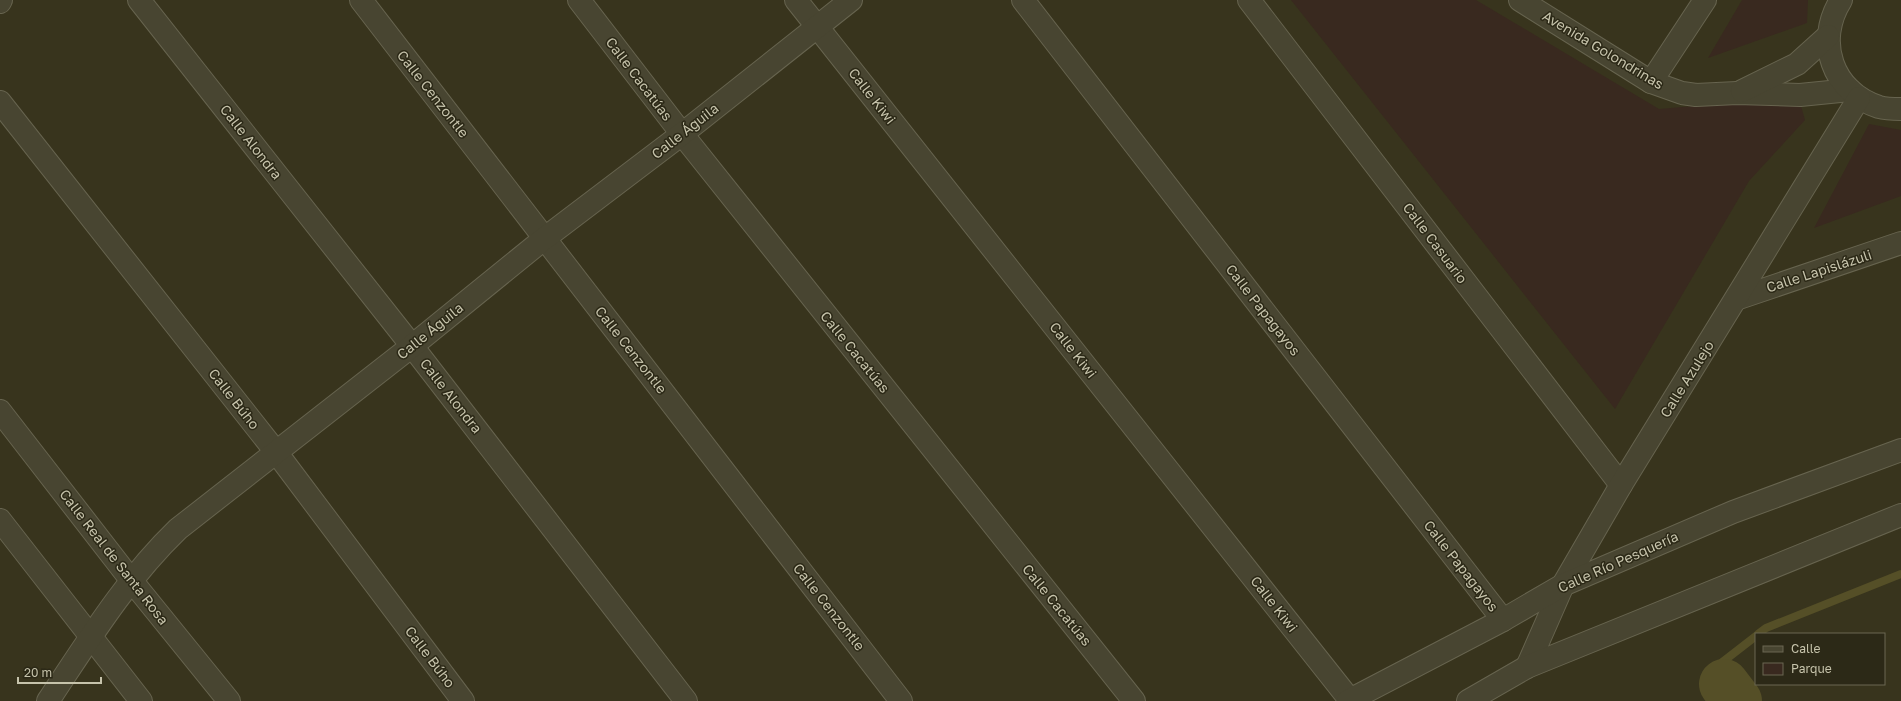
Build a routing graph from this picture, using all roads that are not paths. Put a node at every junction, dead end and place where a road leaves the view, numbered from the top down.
1 (139, 0) edge
2 (361, 0) edge
3 (579, 0) edge
4 (796, 0) edge
5 (851, 0) edge
6 (1023, 0) edge
7 (1248, 0) edge
8 (1520, 0) edge
9 (1705, 0) edge
10 (1842, 0) edge
11 (817, 27) junction
12 (1828, 36) junction
13 (1651, 82) junction
14 (1737, 93) junction
15 (1854, 94) junction
16 (0, 102) edge
17 (1901, 109) edge
18 (682, 134) junction
19 (545, 238) junction
20 (1901, 243) edge
21 (1736, 299) junction
22 (412, 346) junction
23 (0, 411) edge
24 (1901, 450) edge
25 (276, 452) junction
26 (1621, 485) junction
27 (1901, 515) edge
28 (0, 520) edge
29 (131, 580) junction
30 (1563, 585) junction
31 (1503, 620) junction
32 (90, 637) junction
33 (1527, 667) junction
34 (1349, 700) edge
35 (48, 701) edge
36 (141, 701) edge
37 (229, 701) edge
38 (463, 701) edge
39 (686, 701) edge
40 (901, 701) edge
41 (1134, 701) edge
42 (1468, 701) edge

1 - 22 street, Calle Alondra
2 - 19 street, Calle Cenzontle
3 - 18 street, Calle Cacatúas
4 - 11 street, Calle Kiwi
5 - 11 street, Calle Águila
6 - 31 street, Calle Papagayos
7 - 26 street, Calle Casuario
8 - 13 street, Avenida Golondrinas
9 - 13 street
10 - 12 street
11 - 18 street, Calle Águila
11 - 34 street, Calle Kiwi
12 - 14 street, Avenida Golondrinas
12 - 15 street
13 - 14 street, Avenida Golondrinas
14 - 15 street, Avenida Golondrinas
15 - 17 street
15 - 21 street, Calle Azulejo
16 - 25 street, Calle Búho
18 - 19 street, Calle Águila
18 - 41 street, Calle Cacatúas
19 - 22 street, Calle Águila
19 - 40 street, Calle Cenzontle
20 - 21 street, Calle Lapislázuli
21 - 26 street, Calle Azulejo
22 - 25 street, Calle Águila
22 - 39 street, Calle Alondra
23 - 29 street, Calle Real de Santa Rosa
24 - 30 street, Calle Río Pesquería
25 - 29 street, Calle Águila
25 - 38 street, Calle Búho
26 - 30 street, Calle Azulejo
27 - 33 street
28 - 32 street
29 - 32 street, Calle Águila
29 - 37 street, Calle Real de Santa Rosa
30 - 31 street, Calle Río Pesquería
30 - 33 street, Calle Azulejo
31 - 34 street, Calle Río Pesquería
32 - 35 street, Calle Águila
32 - 36 street
33 - 42 street

